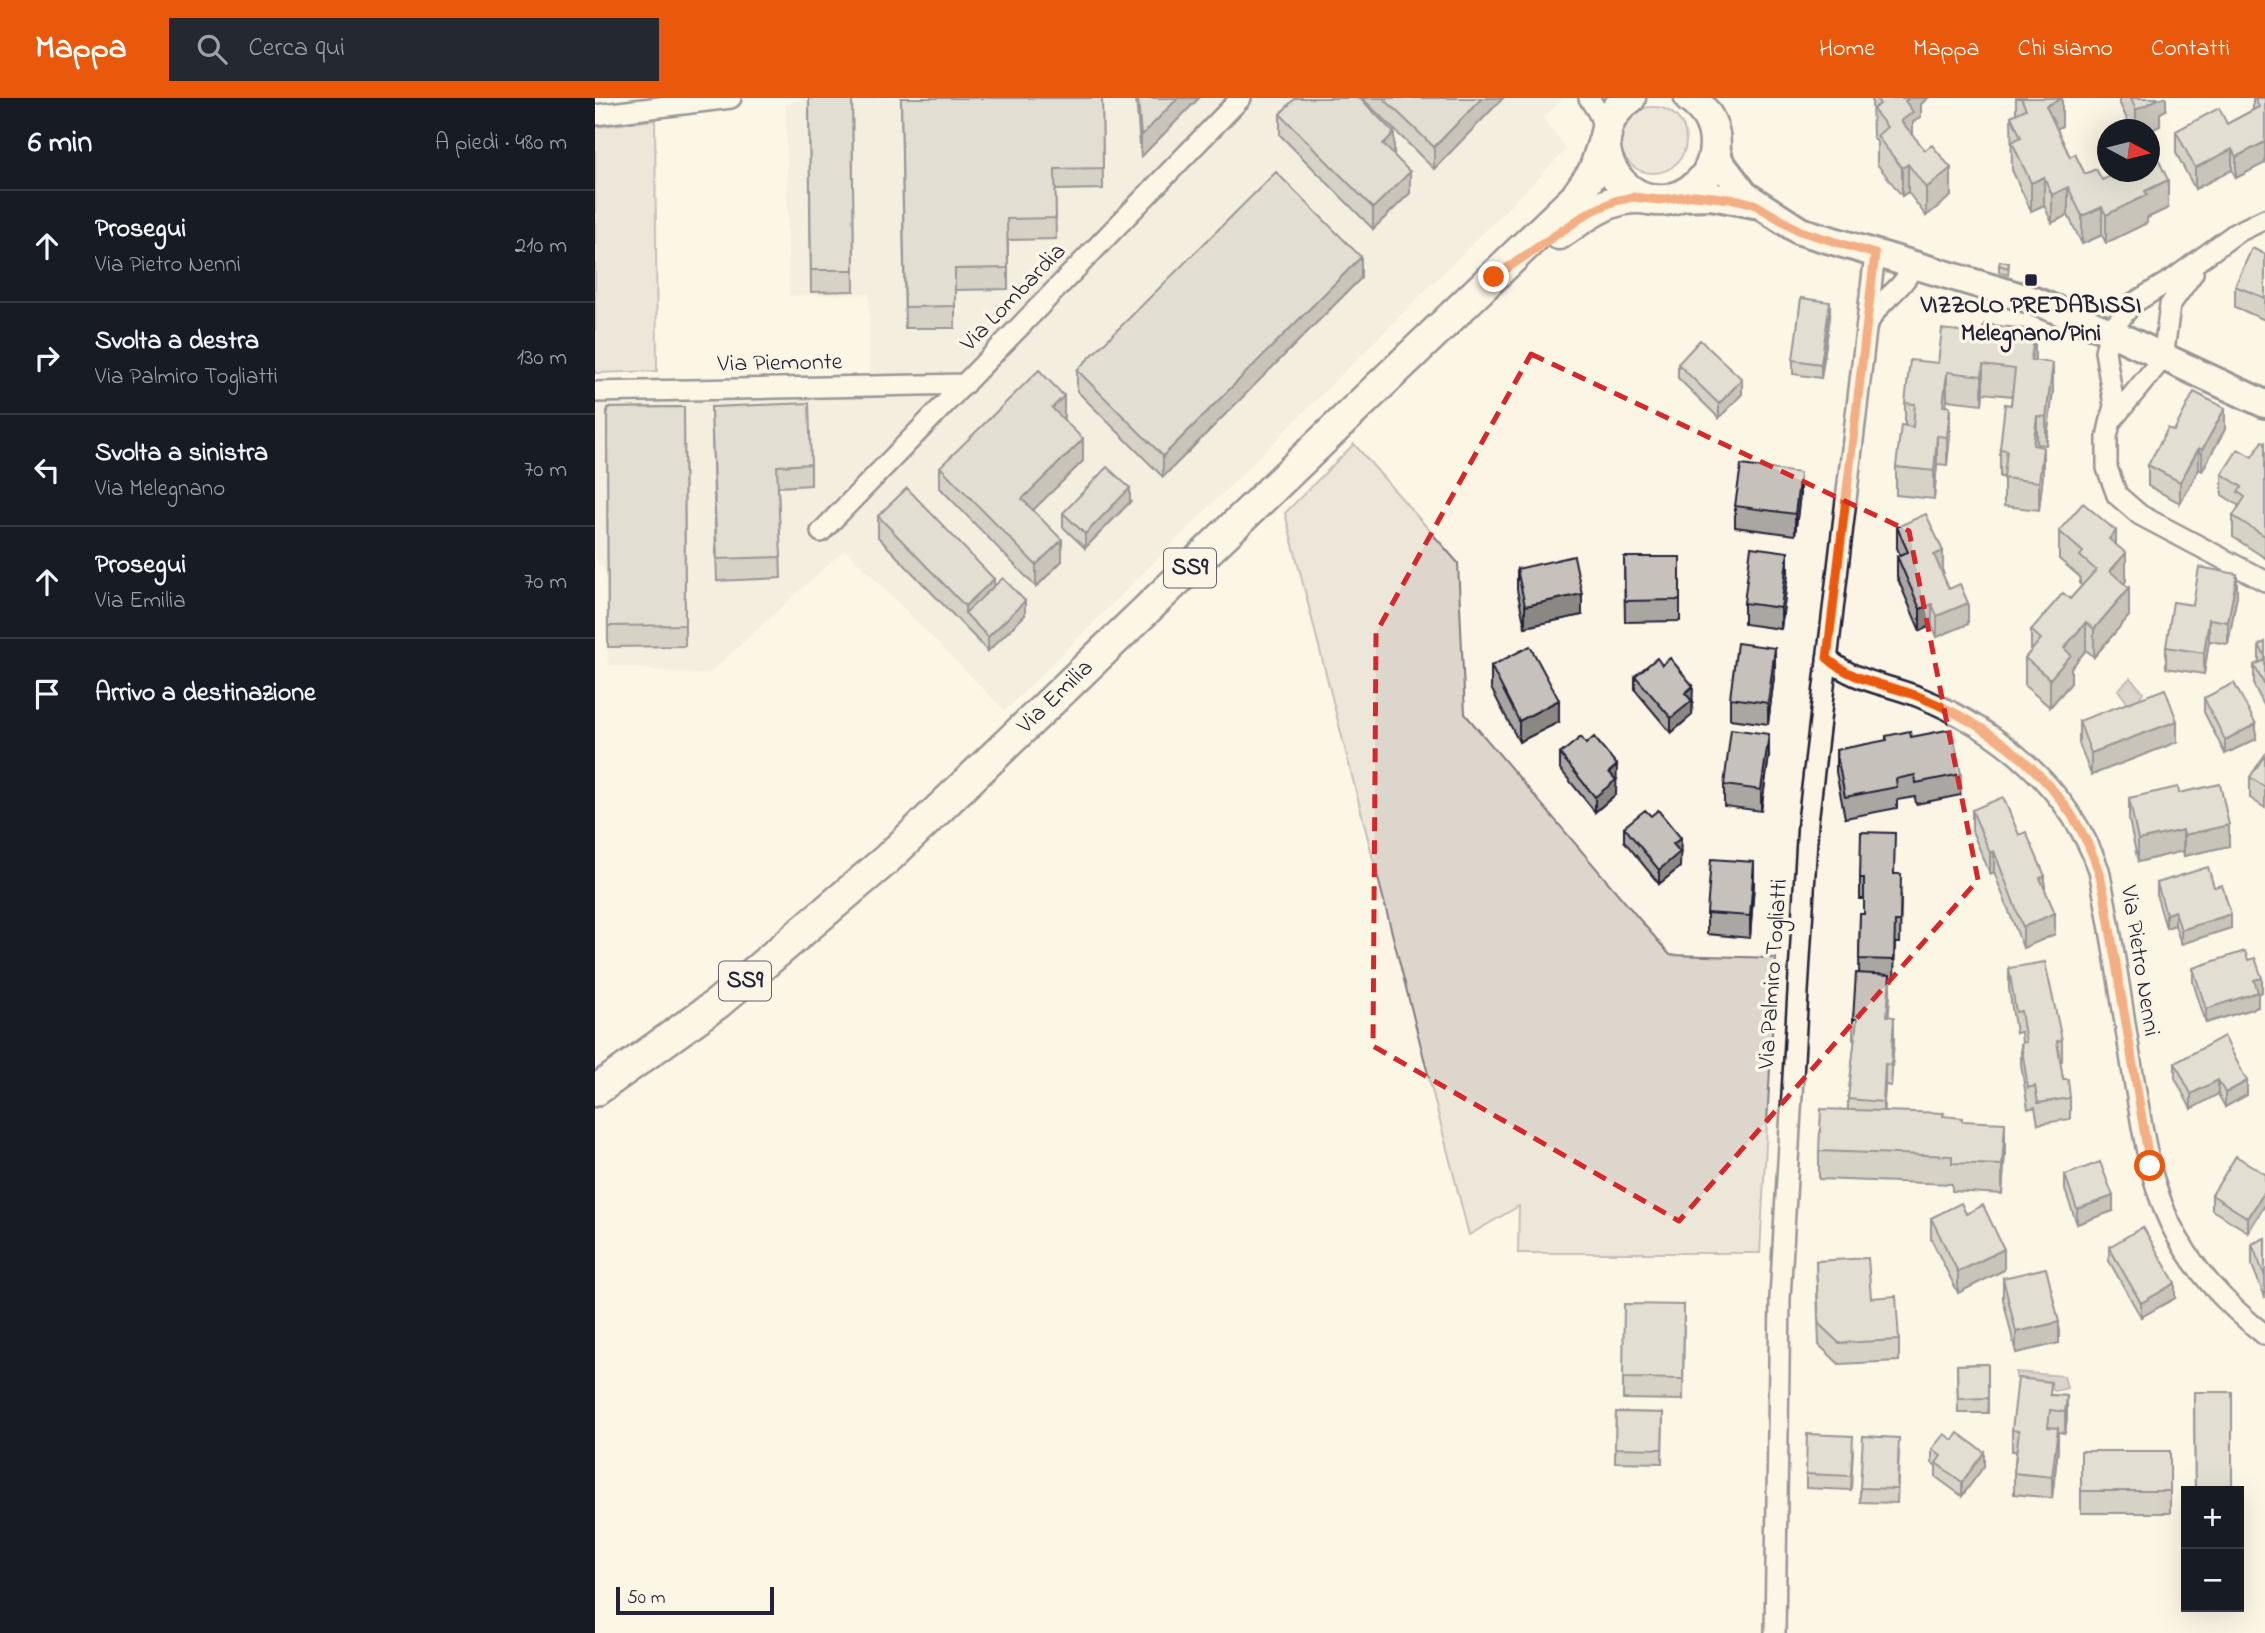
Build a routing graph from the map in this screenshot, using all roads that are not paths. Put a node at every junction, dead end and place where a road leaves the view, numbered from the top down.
1 (731, 98) edge
2 (1241, 98) edge
3 (1589, 98) edge
4 (1630, 98) edge
5 (1690, 98) edge
6 (1721, 98) edge
7 (595, 115) edge
8 (1606, 134) junction
9 (1715, 143) junction
10 (1663, 198) junction
11 (1754, 204) junction
12 (2265, 219) edge
13 (1875, 254) junction
14 (2206, 255) junction
15 (1913, 265) junction
16 (1494, 277) junction
17 (1869, 321) junction
18 (2111, 332) junction
19 (2162, 356) junction
20 (965, 384) junction
21 (595, 392) edge
22 (2265, 404) edge
23 (2109, 426) junction
24 (821, 532) dead end
25 (2265, 581) edge
26 (1827, 658) junction
27 (595, 1091) edge
28 (2265, 1335) edge
29 (1775, 1633) edge

1 - 7 street
2 - 20 street, Via Lombardia
3 - 8 street
4 - 8 main road, Via Emilia
5 - 9 main road
6 - 9 main road
8 - 10 main road
8 - 16 main road, Via Emilia / SS9
9 - 10 main road
9 - 11 street
10 - 11 street
10 - 16 main road, Via Emilia / SS9
11 - 13 street
12 - 14 street
13 - 15 street
13 - 17 street, Via Palmiro Togliatti
14 - 18 street
14 - 19 street
15 - 17 street
15 - 18 street
16 - 27 main road, Via Emilia / SS9
17 - 26 street, Via Palmiro Togliatti
18 - 19 street
18 - 23 street
19 - 22 street
19 - 23 street
20 - 21 street, Via Piemonte
20 - 24 street, Via Lombardia
23 - 25 street
26 - 28 street, Via Pietro Nenni
26 - 29 street, Via Palmiro Togliatti

